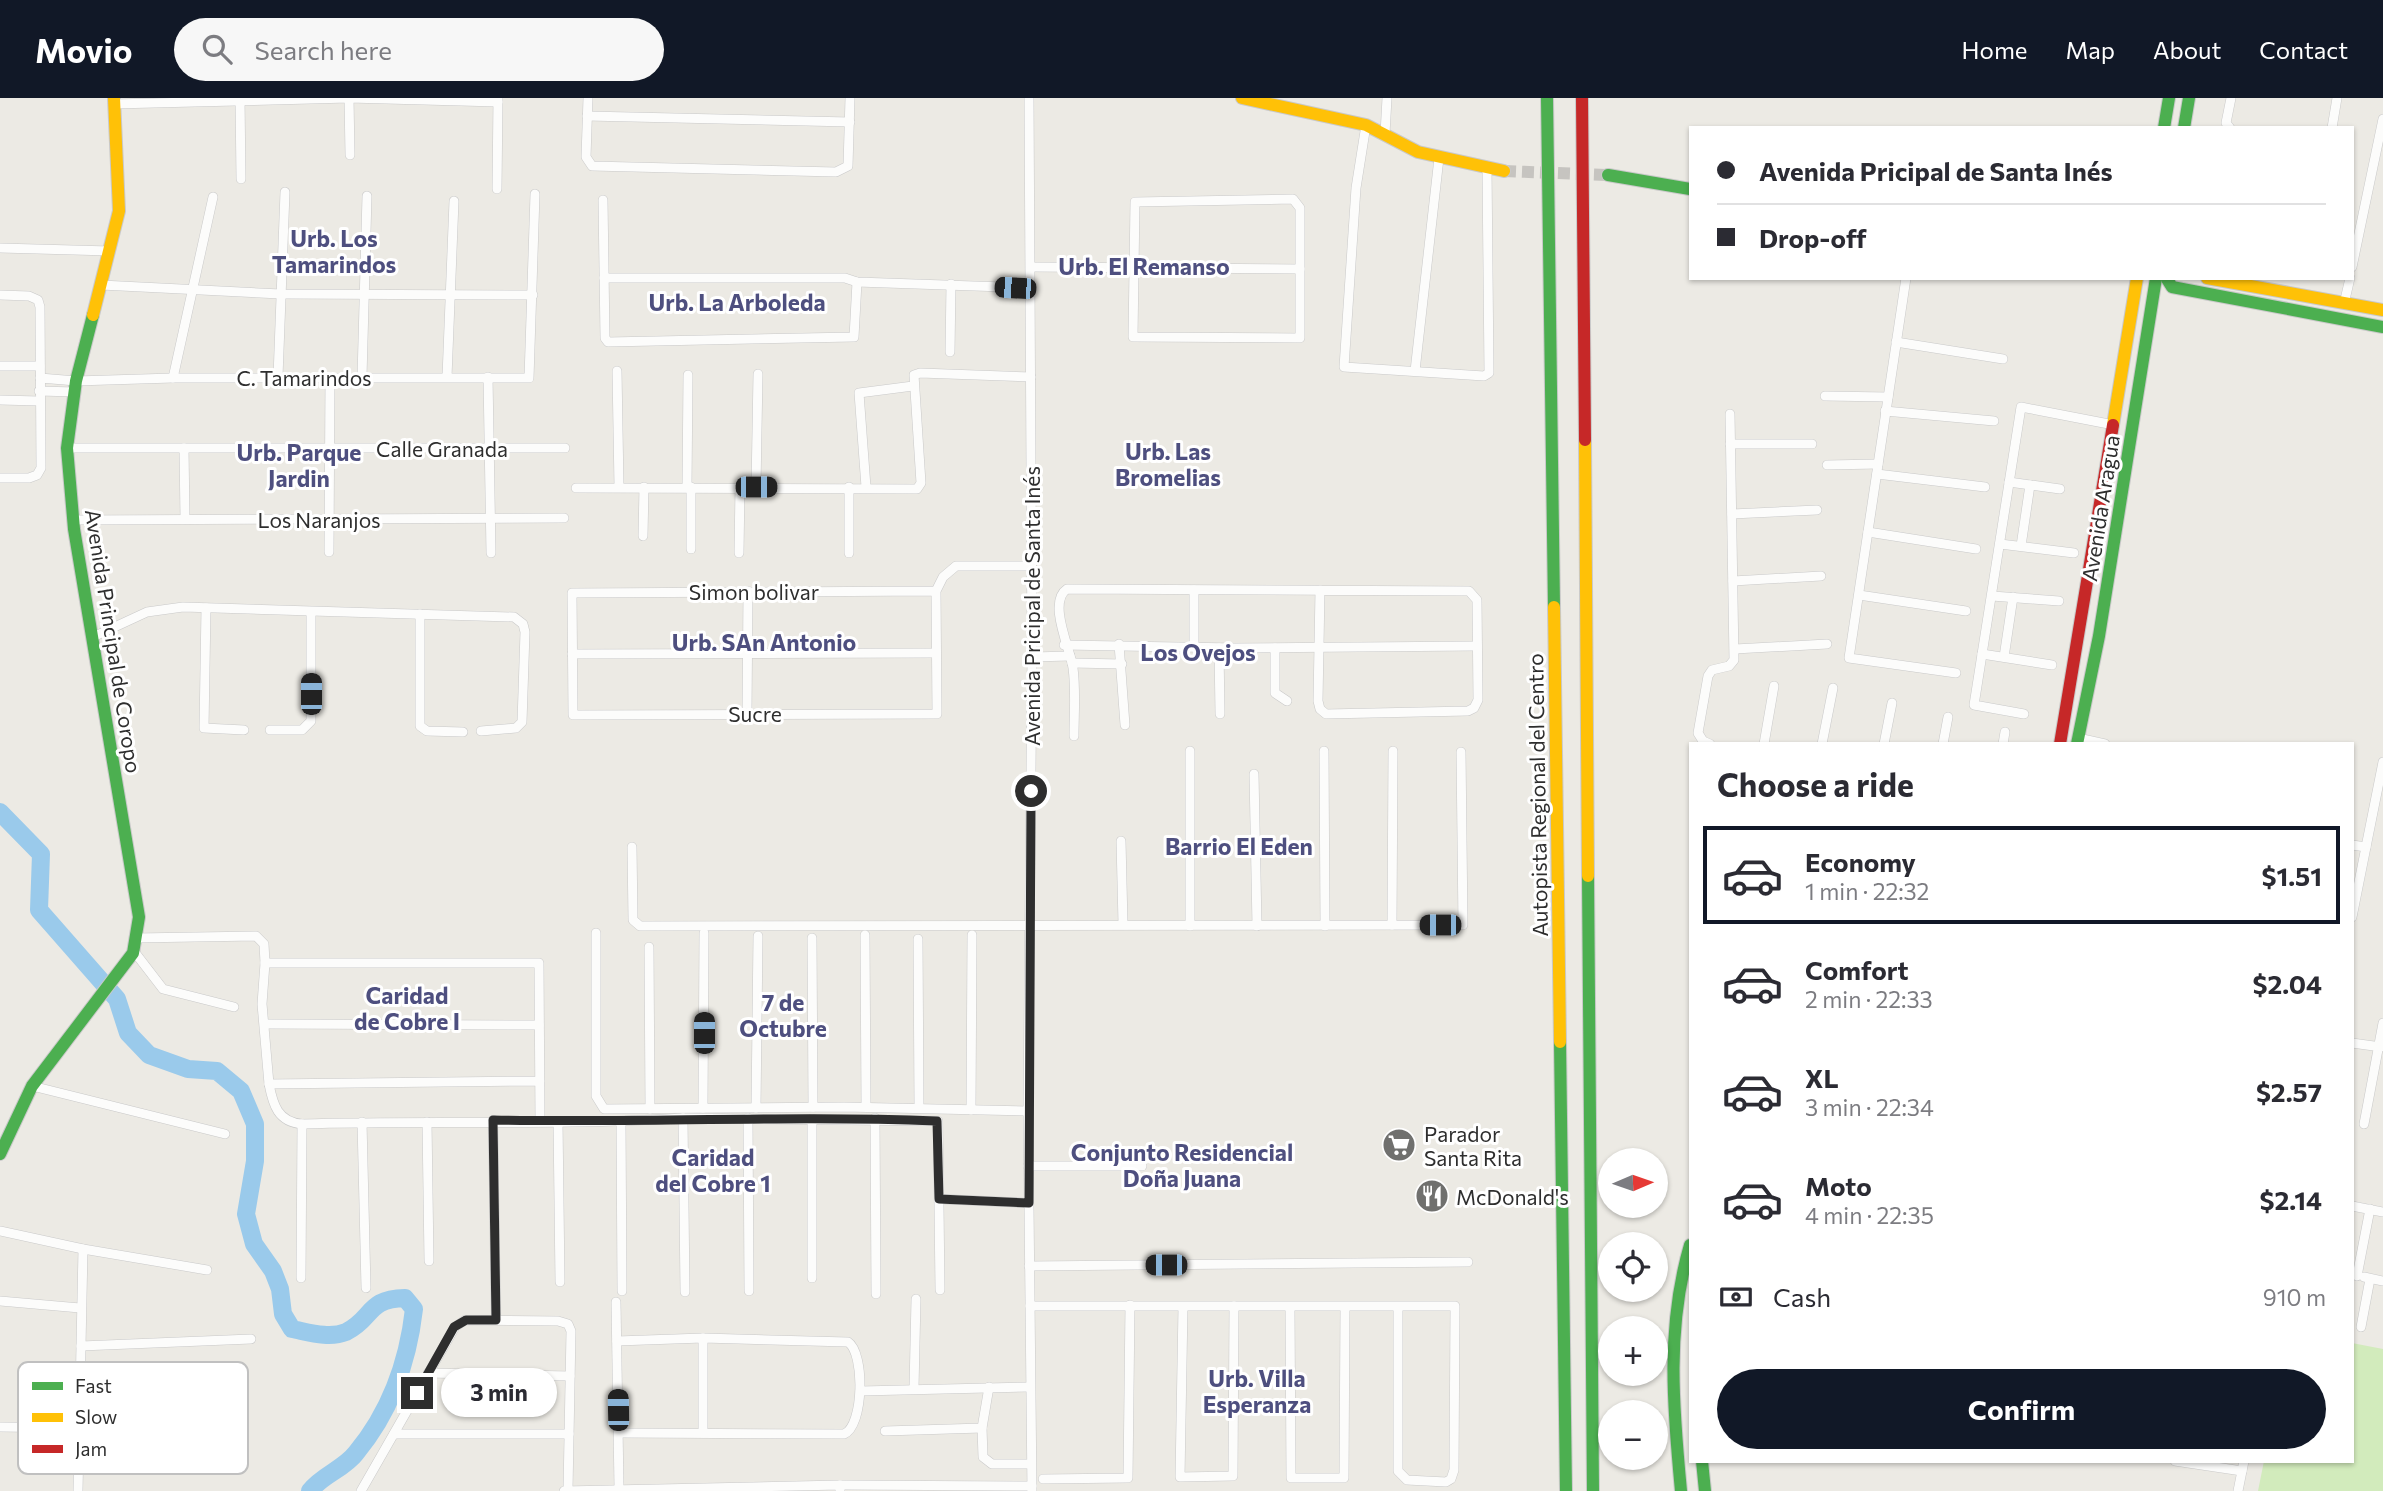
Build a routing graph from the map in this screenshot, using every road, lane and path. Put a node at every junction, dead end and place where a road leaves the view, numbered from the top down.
1 (349, 98) edge
2 (588, 98) edge
3 (850, 98) edge
4 (1028, 98) edge
5 (1242, 98) edge
6 (1387, 98) edge
7 (1547, 98) edge
8 (1582, 98) edge
9 (2169, 98) edge
10 (2189, 98) edge
11 (2231, 98) edge
12 (2337, 98) edge
13 (240, 100) edge
14 (498, 100) edge
15 (114, 101) edge
16 (587, 116) junction
17 (2383, 119) edge
18 (850, 122) junction
19 (1366, 125) junction
20 (2164, 126) edge
21 (2184, 126) edge
22 (2228, 126) edge
23 (2332, 126) edge
24 (1385, 134) junction
25 (350, 155) dead end
26 (1439, 158) junction
27 (1487, 168) junction
28 (1504, 171) tunnel mouth
29 (1608, 175) tunnel mouth
30 (241, 179) dead end
31 (497, 189) dead end
32 (1689, 189) edge
33 (285, 192) dead end
34 (535, 194) dead end
35 (367, 196) dead end
36 (212, 197) dead end
37 (603, 200) dead end
38 (454, 201) dead end
39 (0, 248) edge
40 (110, 251) junction
41 (2354, 257) edge
42 (1031, 267) junction
43 (1132, 268) junction
44 (1300, 269) junction
45 (604, 278) junction
46 (1906, 280) edge
47 (2137, 280) edge
48 (2156, 280) edge
49 (2168, 280) edge
50 (2218, 280) edge
51 (2350, 280) edge
52 (857, 282) junction
53 (951, 284) junction
54 (101, 285) junction
55 (1031, 288) junction
56 (194, 291) junction
57 (0, 295) edge
58 (281, 295) junction
59 (365, 295) junction
60 (451, 295) junction
61 (533, 295) junction
62 (2344, 304) junction
63 (2383, 310) edge
64 (2383, 327) edge
65 (1896, 342) junction
66 (950, 352) dead end
67 (2003, 359) dead end
68 (0, 366) edge
69 (40, 366) junction
70 (1415, 370) junction
71 (617, 371) dead end
72 (758, 374) dead end
73 (688, 376) dead end
74 (278, 377) junction
75 (330, 377) junction
76 (362, 377) junction
77 (447, 377) junction
78 (488, 377) junction
79 (1031, 377) junction
80 (40, 378) junction
81 (173, 378) junction
82 (913, 386) junction
83 (76, 387) junction
84 (39, 396) junction
85 (1825, 396) dead end
86 (1888, 397) junction
87 (0, 400) edge
88 (1885, 411) junction
89 (1730, 414) dead end
90 (1994, 421) dead end
91 (2114, 425) junction
92 (1730, 444) junction
93 (1812, 444) dead end
94 (67, 448) junction
95 (184, 448) junction
96 (330, 448) junction
97 (489, 448) junction
98 (565, 448) dead end
99 (1827, 465) dead end
100 (1878, 469) junction
101 (0, 478) edge
102 (2010, 482) junction
103 (2029, 485) junction
104 (619, 487) junction
105 (644, 487) junction
106 (689, 487) junction
107 (740, 487) junction
108 (756, 487) junction
109 (849, 487) junction
110 (866, 487) junction
111 (1985, 487) dead end
112 (576, 488) dead end
113 (2060, 489) dead end
114 (1816, 510) dead end
115 (1732, 514) junction
116 (564, 518) dead end
117 (185, 519) junction
118 (330, 519) junction
119 (490, 519) junction
120 (74, 520) junction
121 (1868, 531) junction
122 (643, 536) dead end
123 (2000, 544) junction
124 (2021, 546) junction
125 (691, 549) dead end
126 (1976, 549) dead end
127 (329, 552) dead end
128 (491, 552) dead end
129 (740, 553) dead end
130 (849, 553) dead end
131 (2074, 553) dead end
132 (1031, 566) junction
133 (1821, 576) dead end
134 (1733, 581) junction
135 (1194, 590) junction
136 (1320, 590) junction
137 (748, 591) junction
138 (936, 591) junction
139 (1859, 595) junction
140 (1992, 596) junction
141 (2013, 597) junction
142 (2059, 601) dead end
143 (206, 608) junction
144 (1966, 611) dead end
145 (311, 612) junction
146 (420, 614) junction
147 (93, 636) junction
148 (1119, 644) junction
149 (1827, 644) dead end
150 (1064, 645) junction
151 (1477, 646) junction
152 (1194, 647) junction
153 (1219, 648) junction
154 (1275, 648) junction
155 (1320, 648) junction
156 (1735, 649) junction
157 (747, 652) junction
158 (936, 653) junction
159 (572, 654) junction
160 (1982, 654) junction
161 (1031, 657) junction
162 (2004, 657) junction
163 (1071, 659) junction
164 (1122, 664) junction
165 (2052, 665) dead end
166 (1956, 673) dead end
167 (1774, 686) dead end
168 (1833, 688) dead end
169 (1287, 701) dead end
170 (1892, 703) dead end
171 (747, 713) junction
172 (2024, 714) dead end
173 (1220, 715) dead end
174 (1948, 717) dead end
175 (1125, 725) dead end
176 (244, 730) dead end
177 (270, 730) dead end
178 (481, 731) dead end
179 (463, 732) dead end
180 (2005, 732) dead end
181 (1074, 736) dead end
182 (2078, 741) edge
183 (1705, 742) edge
184 (1764, 742) edge
185 (1822, 742) edge
186 (1884, 742) edge
187 (1942, 742) edge
188 (2003, 742) edge
189 (2060, 742) edge
190 (1190, 751) dead end
191 (1324, 751) dead end
192 (1393, 751) dead end
193 (1461, 752) dead end
194 (2383, 762) edge
195 (1254, 774) dead end
196 (1121, 841) dead end
197 (2354, 845) edge
198 (632, 847) dead end
199 (2366, 847) junction
200 (2356, 876) edge
201 (2354, 896) edge
202 (1123, 924) junction
203 (1031, 925) junction
204 (1392, 925) junction
205 (1190, 926) junction
206 (1257, 926) junction
207 (1325, 926) junction
208 (596, 933) dead end
209 (704, 933) dead end
210 (864, 935) dead end
211 (758, 936) dead end
212 (972, 936) dead end
213 (812, 938) dead end
214 (918, 939) dead end
215 (135, 944) junction
216 (649, 947) dead end
217 (265, 963) junction
218 (234, 1007) dead end
219 (2383, 1023) edge
220 (265, 1024) junction
221 (540, 1025) junction
222 (2354, 1043) edge
223 (2380, 1047) edge
224 (540, 1081) junction
225 (269, 1084) junction
226 (32, 1086) junction
227 (813, 1107) junction
228 (866, 1107) junction
229 (703, 1108) junction
230 (756, 1108) junction
231 (919, 1108) junction
232 (650, 1109) junction
233 (971, 1110) junction
234 (1028, 1111) junction
235 (0, 1118) edge
236 (683, 1118) junction
237 (748, 1118) junction
238 (875, 1118) junction
239 (812, 1119) junction
240 (493, 1120) junction
241 (13, 1121) junction
242 (540, 1121) junction
243 (558, 1121) junction
244 (362, 1122) junction
245 (427, 1122) junction
246 (621, 1122) junction
247 (302, 1124) junction
248 (2364, 1124) dead end
249 (225, 1134) dead end
250 (0, 1154) edge
251 (1028, 1166) junction
252 (1142, 1166) dead end
253 (939, 1199) junction
254 (1029, 1203) junction
255 (2354, 1206) edge
256 (2370, 1209) junction
257 (2382, 1209) edge
258 (0, 1231) edge
259 (83, 1249) junction
260 (1689, 1249) edge
261 (429, 1261) dead end
262 (1468, 1262) dead end
263 (1029, 1266) junction
264 (207, 1270) dead end
265 (2354, 1275) edge
266 (301, 1278) dead end
267 (812, 1279) dead end
268 (2370, 1279) junction
269 (2383, 1281) edge
270 (560, 1282) dead end
271 (366, 1287) dead end
272 (940, 1290) dead end
273 (622, 1291) dead end
274 (749, 1291) dead end
275 (685, 1292) dead end
276 (876, 1294) dead end
277 (916, 1299) dead end
278 (0, 1301) edge
279 (616, 1302) dead end
280 (1130, 1305) junction
281 (1030, 1306) junction
282 (1234, 1306) junction
283 (1183, 1307) junction
284 (1345, 1307) junction
285 (1398, 1307) junction
286 (80, 1308) junction
287 (1290, 1308) junction
288 (496, 1320) junction
289 (2361, 1326) dead end
290 (703, 1338) junction
291 (251, 1339) dead end
292 (617, 1341) junction
293 (81, 1346) junction
294 (80, 1362) edge
295 (428, 1373) junction
296 (570, 1376) junction
297 (989, 1387) junction
298 (1030, 1387) junction
299 (914, 1388) junction
300 (861, 1391) junction
301 (0, 1427) edge
302 (18, 1427) edge
303 (982, 1428) junction
304 (886, 1431) dead end
305 (619, 1433) junction
306 (703, 1433) junction
307 (394, 1434) junction
308 (569, 1434) junction
309 (1702, 1463) edge
310 (2202, 1463) edge
311 (1031, 1464) junction
312 (2243, 1466) edge
313 (1043, 1479) dead end
314 (619, 1488) junction
315 (839, 1488) edge
316 (1032, 1489) edge
317 (566, 1490) edge
318 (606, 1490) edge
319 (361, 1491) edge
320 (1566, 1491) edge
321 (1593, 1491) edge
322 (1681, 1491) edge
323 (1705, 1491) edge
324 (2238, 1491) edge

1 - 13 street
1 - 14 street
1 - 25 street
2 - 16 street
3 - 18 street
4 - 42 street, Avenida Pricipal de Santa Inés
5 - 19 main road
6 - 24 street
7 - 320 main road, Autopista Regional del Centro
8 - 321 main road
9 - 20 main road
10 - 21 main road
11 - 22 street
12 - 23 street
13 - 15 street
13 - 30 street
14 - 31 street
15 - 40 main road, Avenida Principal de Coropo
16 - 18 street
16 - 18 street
17 - 41 street
19 - 24 main road
19 - 70 street
24 - 26 main road
26 - 27 main road
26 - 70 street
27 - 28 main road
27 - 70 street
29 - 32 main road
33 - 58 street
34 - 61 street
35 - 59 street
36 - 56 street
37 - 45 street
38 - 60 street
39 - 40 street
40 - 54 main road, Avenida Principal de Coropo
42 - 43 street
42 - 55 street, Avenida Pricipal de Santa Inés
43 - 44 street
43 - 44 street
43 - 44 street
45 - 52 street
45 - 52 street
46 - 65 street
47 - 91 main road, Avenida Aragua
48 - 182 main road, Avenida Aragua
49 - 64 main road
50 - 62 main road
51 - 62 street
52 - 53 street
53 - 55 street
53 - 66 street
54 - 56 street
54 - 83 main road, Avenida Principal de Coropo
55 - 79 street, Avenida Pricipal de Santa Inés
56 - 58 street
56 - 81 street
57 - 69 street
58 - 59 street
58 - 74 street
59 - 60 street
59 - 76 street
60 - 61 street
60 - 77 street
61 - 78 street, C. Tamarindos
62 - 63 main road
65 - 67 street
65 - 86 street
68 - 69 street
69 - 80 street
71 - 104 street
72 - 108 street
73 - 106 street
74 - 75 street, C. Tamarindos
74 - 81 street, C. Tamarindos
75 - 76 street, C. Tamarindos
75 - 96 street
76 - 77 street, C. Tamarindos
77 - 78 street, C. Tamarindos
78 - 97 street
79 - 82 street
79 - 132 street, Avenida Pricipal de Santa Inés
80 - 83 street
80 - 84 street
81 - 83 street, C. Tamarindos
82 - 110 street
82 - 110 street
83 - 84 street
83 - 94 main road, Avenida Principal de Coropo
84 - 87 street
84 - 101 street
85 - 86 street
86 - 88 street
88 - 90 street
88 - 100 street
89 - 92 street
91 - 102 street
91 - 189 main road, Avenida Aragua
92 - 93 street
92 - 115 street
94 - 95 street, Calle Granada
94 - 120 main road, Avenida Principal de Coropo
95 - 96 street, Calle Granada
95 - 117 street
96 - 97 street, Calle Granada
96 - 118 street
97 - 98 street, Calle Granada
97 - 119 street
99 - 100 street
100 - 111 street
100 - 121 street
102 - 103 street
102 - 123 street
103 - 113 street
103 - 124 street
104 - 105 street
104 - 112 street
105 - 106 street
105 - 122 street
106 - 107 street
106 - 125 street
107 - 108 street
107 - 129 street
108 - 109 street
109 - 110 street
109 - 130 street
114 - 115 street
115 - 134 street
116 - 119 street, Los Naranjos
117 - 118 street, Los Naranjos
117 - 120 street, Los Naranjos
118 - 119 street, Los Naranjos
118 - 127 street
119 - 128 street
120 - 147 main road, Avenida Principal de Coropo
121 - 126 street
121 - 139 street
123 - 124 street
123 - 140 street
124 - 131 street
132 - 138 street
132 - 161 street, Avenida Pricipal de Santa Inés
133 - 134 street
134 - 156 street
135 - 136 street
135 - 150 street
135 - 152 street
136 - 151 street
136 - 155 street
137 - 138 street, Simon bolivar
137 - 157 street
137 - 159 street, Simon bolivar
138 - 158 street
139 - 144 street
139 - 166 street
140 - 141 street
140 - 160 street
141 - 142 street
141 - 162 street
143 - 145 street
143 - 147 street
143 - 176 street
145 - 146 street
145 - 177 street
146 - 178 street
146 - 179 street
147 - 215 main road, Avenida Principal de Coropo
148 - 150 street
148 - 152 street
148 - 164 street
149 - 156 street
150 - 163 street
151 - 155 street
151 - 155 street
152 - 153 street
153 - 154 street
153 - 173 street
154 - 155 street
154 - 169 street
156 - 183 street
157 - 158 street
157 - 159 street
157 - 171 street
158 - 171 street, Sucre
159 - 171 street, Sucre
160 - 162 street
160 - 172 street
161 - 163 street
161 - 203 street, Avenida Pricipal de Santa Inés
162 - 165 street
163 - 164 street
163 - 181 street
164 - 175 street
167 - 184 street
168 - 185 street
170 - 186 street
174 - 187 street
180 - 188 street
190 - 205 street
191 - 207 street
192 - 204 street
193 - 204 street
194 - 199 street
195 - 206 street
196 - 202 street
197 - 199 street
198 - 203 street
199 - 200 street
200 - 201 street
202 - 203 street
202 - 205 street
203 - 234 street, Avenida Pricipal de Santa Inés
204 - 207 street
205 - 206 street
206 - 207 street
208 - 232 street
209 - 229 street
210 - 228 street
211 - 230 street
212 - 233 street
213 - 227 street
214 - 231 street
215 - 217 street
215 - 218 street
215 - 226 main road
216 - 232 street
217 - 220 street
217 - 221 street
219 - 223 street
220 - 221 street
220 - 225 street
221 - 224 street
222 - 223 street
223 - 248 street
224 - 225 street
224 - 242 street
225 - 247 street
226 - 241 main road
226 - 249 street
227 - 228 street
227 - 230 street
228 - 231 street
229 - 230 street
229 - 232 street
231 - 233 street
233 - 234 street
234 - 251 street, Avenida Pricipal de Santa Inés
235 - 241 main road
236 - 237 street
236 - 246 street
236 - 275 street
237 - 239 street
237 - 274 street
238 - 239 street
238 - 253 street
238 - 276 street
239 - 267 street
240 - 242 street
240 - 245 street
240 - 288 street
241 - 250 main road
242 - 243 street
243 - 246 street
243 - 270 street
244 - 245 street
244 - 247 street
244 - 271 street
245 - 261 street
246 - 273 street
247 - 266 street
251 - 252 street
251 - 254 street, Avenida Pricipal de Santa Inés
253 - 254 street
253 - 272 street
254 - 263 street, Avenida Pricipal de Santa Inés
255 - 256 street
256 - 257 street
256 - 265 street
258 - 259 street
259 - 264 street
259 - 286 street
260 - 322 main road
262 - 263 street
263 - 281 street, Avenida Pricipal de Santa Inés
265 - 268 street
268 - 269 street
268 - 289 street
277 - 299 street
278 - 286 street
279 - 292 street
280 - 281 street
280 - 283 street
280 - 313 street
281 - 298 street, Avenida Pricipal de Santa Inés
282 - 283 street
282 - 283 street
282 - 287 street
284 - 285 street
284 - 287 street
284 - 287 street
285 - 285 street
286 - 293 street
288 - 295 street
288 - 296 street
290 - 292 street
290 - 300 street
290 - 306 street
291 - 293 street
292 - 305 street
293 - 294 street
295 - 296 street
295 - 307 street
296 - 308 street
297 - 298 street
297 - 299 street
297 - 303 street
298 - 311 street, Avenida Pricipal de Santa Inés
299 - 300 street
300 - 306 street
301 - 302 street
303 - 304 street
303 - 311 street
305 - 306 street
305 - 314 street
307 - 308 street
307 - 319 street
308 - 317 street
309 - 323 main road
310 - 312 street
311 - 316 street, Avenida Pricipal de Santa Inés
312 - 324 street
314 - 315 street
314 - 318 street
315 - 316 street
317 - 318 street

